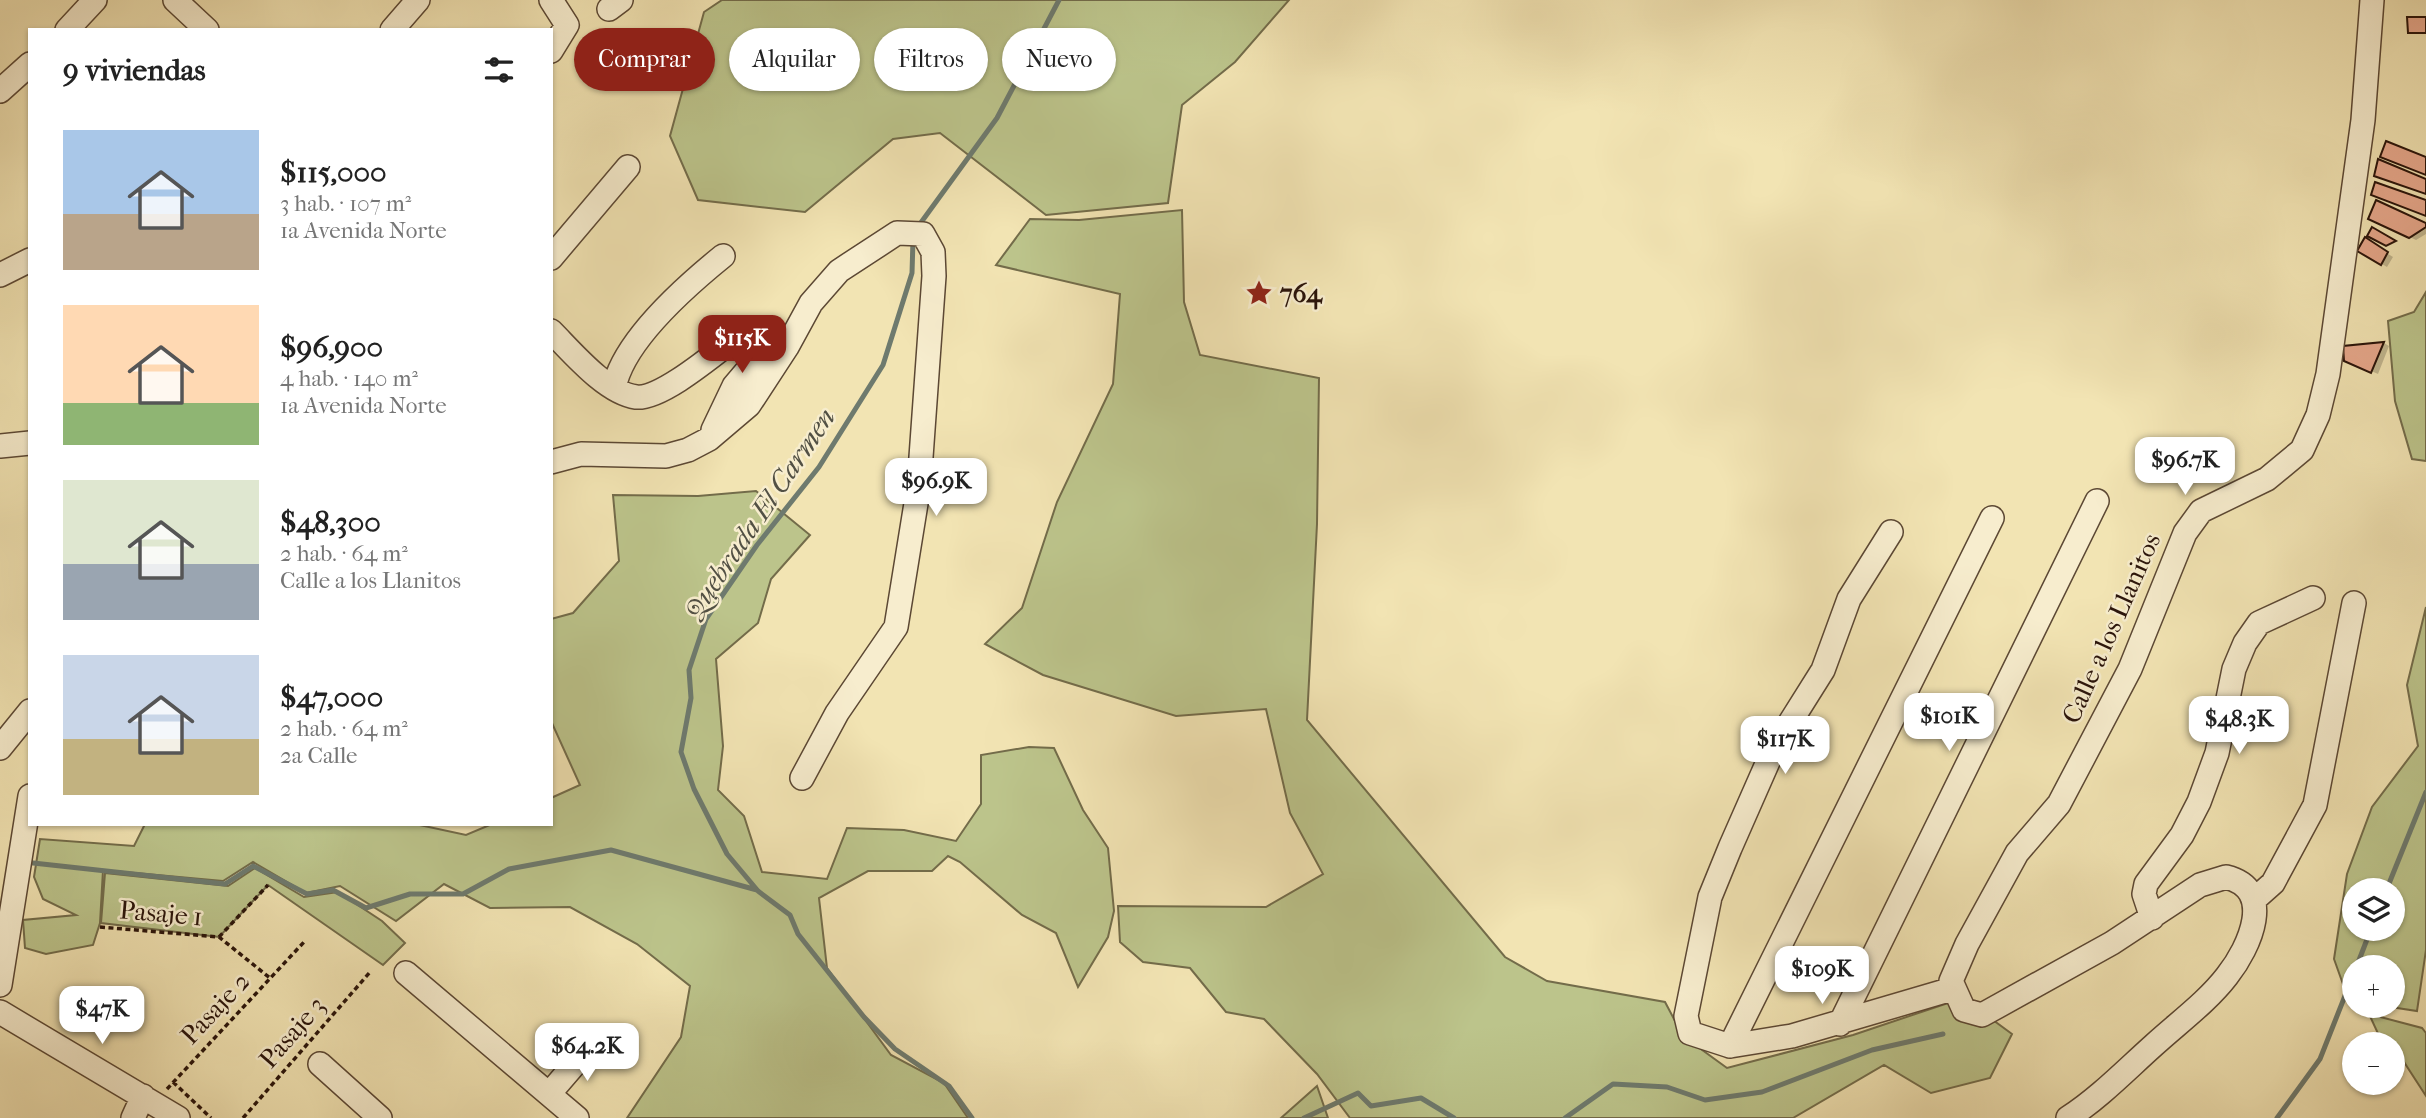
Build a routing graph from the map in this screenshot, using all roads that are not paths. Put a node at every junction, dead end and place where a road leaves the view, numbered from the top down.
1 (95, 0) edge
2 (175, 0) edge
3 (418, 0) edge
4 (551, 0) edge
5 (2372, 0) edge
6 (69, 28) edge
7 (205, 28) edge
8 (394, 28) edge
9 (553, 48) edge
10 (28, 66) edge
11 (0, 91) edge
12 (628, 167) dead end
13 (553, 256) edge
14 (723, 256) dead end
15 (28, 261) edge
16 (0, 275) edge
17 (553, 333) edge
18 (614, 388) junction
19 (709, 439) junction
20 (28, 443) edge
21 (0, 446) edge
22 (553, 461) edge
23 (2097, 501) dead end
24 (1992, 518) dead end
25 (1891, 532) dead end
26 (2313, 598) dead end
27 (2354, 603) dead end
28 (28, 718) edge
29 (0, 748) edge
30 (802, 778) dead end
31 (28, 809) edge
32 (2255, 899) junction
33 (2152, 918) junction
34 (406, 973) dead end
35 (0, 985) edge
36 (1952, 989) junction
37 (0, 1012) edge
38 (1840, 1024) junction
39 (592, 1044) dead end
40 (1730, 1046) junction
41 (320, 1064) dead end
42 (549, 1094) junction
43 (150, 1099) junction
44 (134, 1118) edge
45 (178, 1118) edge
46 (380, 1118) edge
47 (577, 1118) edge
48 (2068, 1118) edge

1 - 6 street
2 - 7 street
3 - 8 street
4 - 9 street
5 - 36 street, Calle a los Llanitos
10 - 11 street
12 - 13 street
14 - 18 street
15 - 16 street
17 - 18 street
18 - 19 street
19 - 22 street
19 - 30 street
20 - 21 street
23 - 38 street
24 - 40 street
25 - 40 street
26 - 33 street
27 - 32 street
28 - 29 street
31 - 35 street
32 - 33 street
32 - 48 street
33 - 36 street
34 - 42 street
36 - 38 street
37 - 43 street
38 - 40 street
39 - 42 street
41 - 46 street
42 - 47 street
43 - 44 street
43 - 45 street

